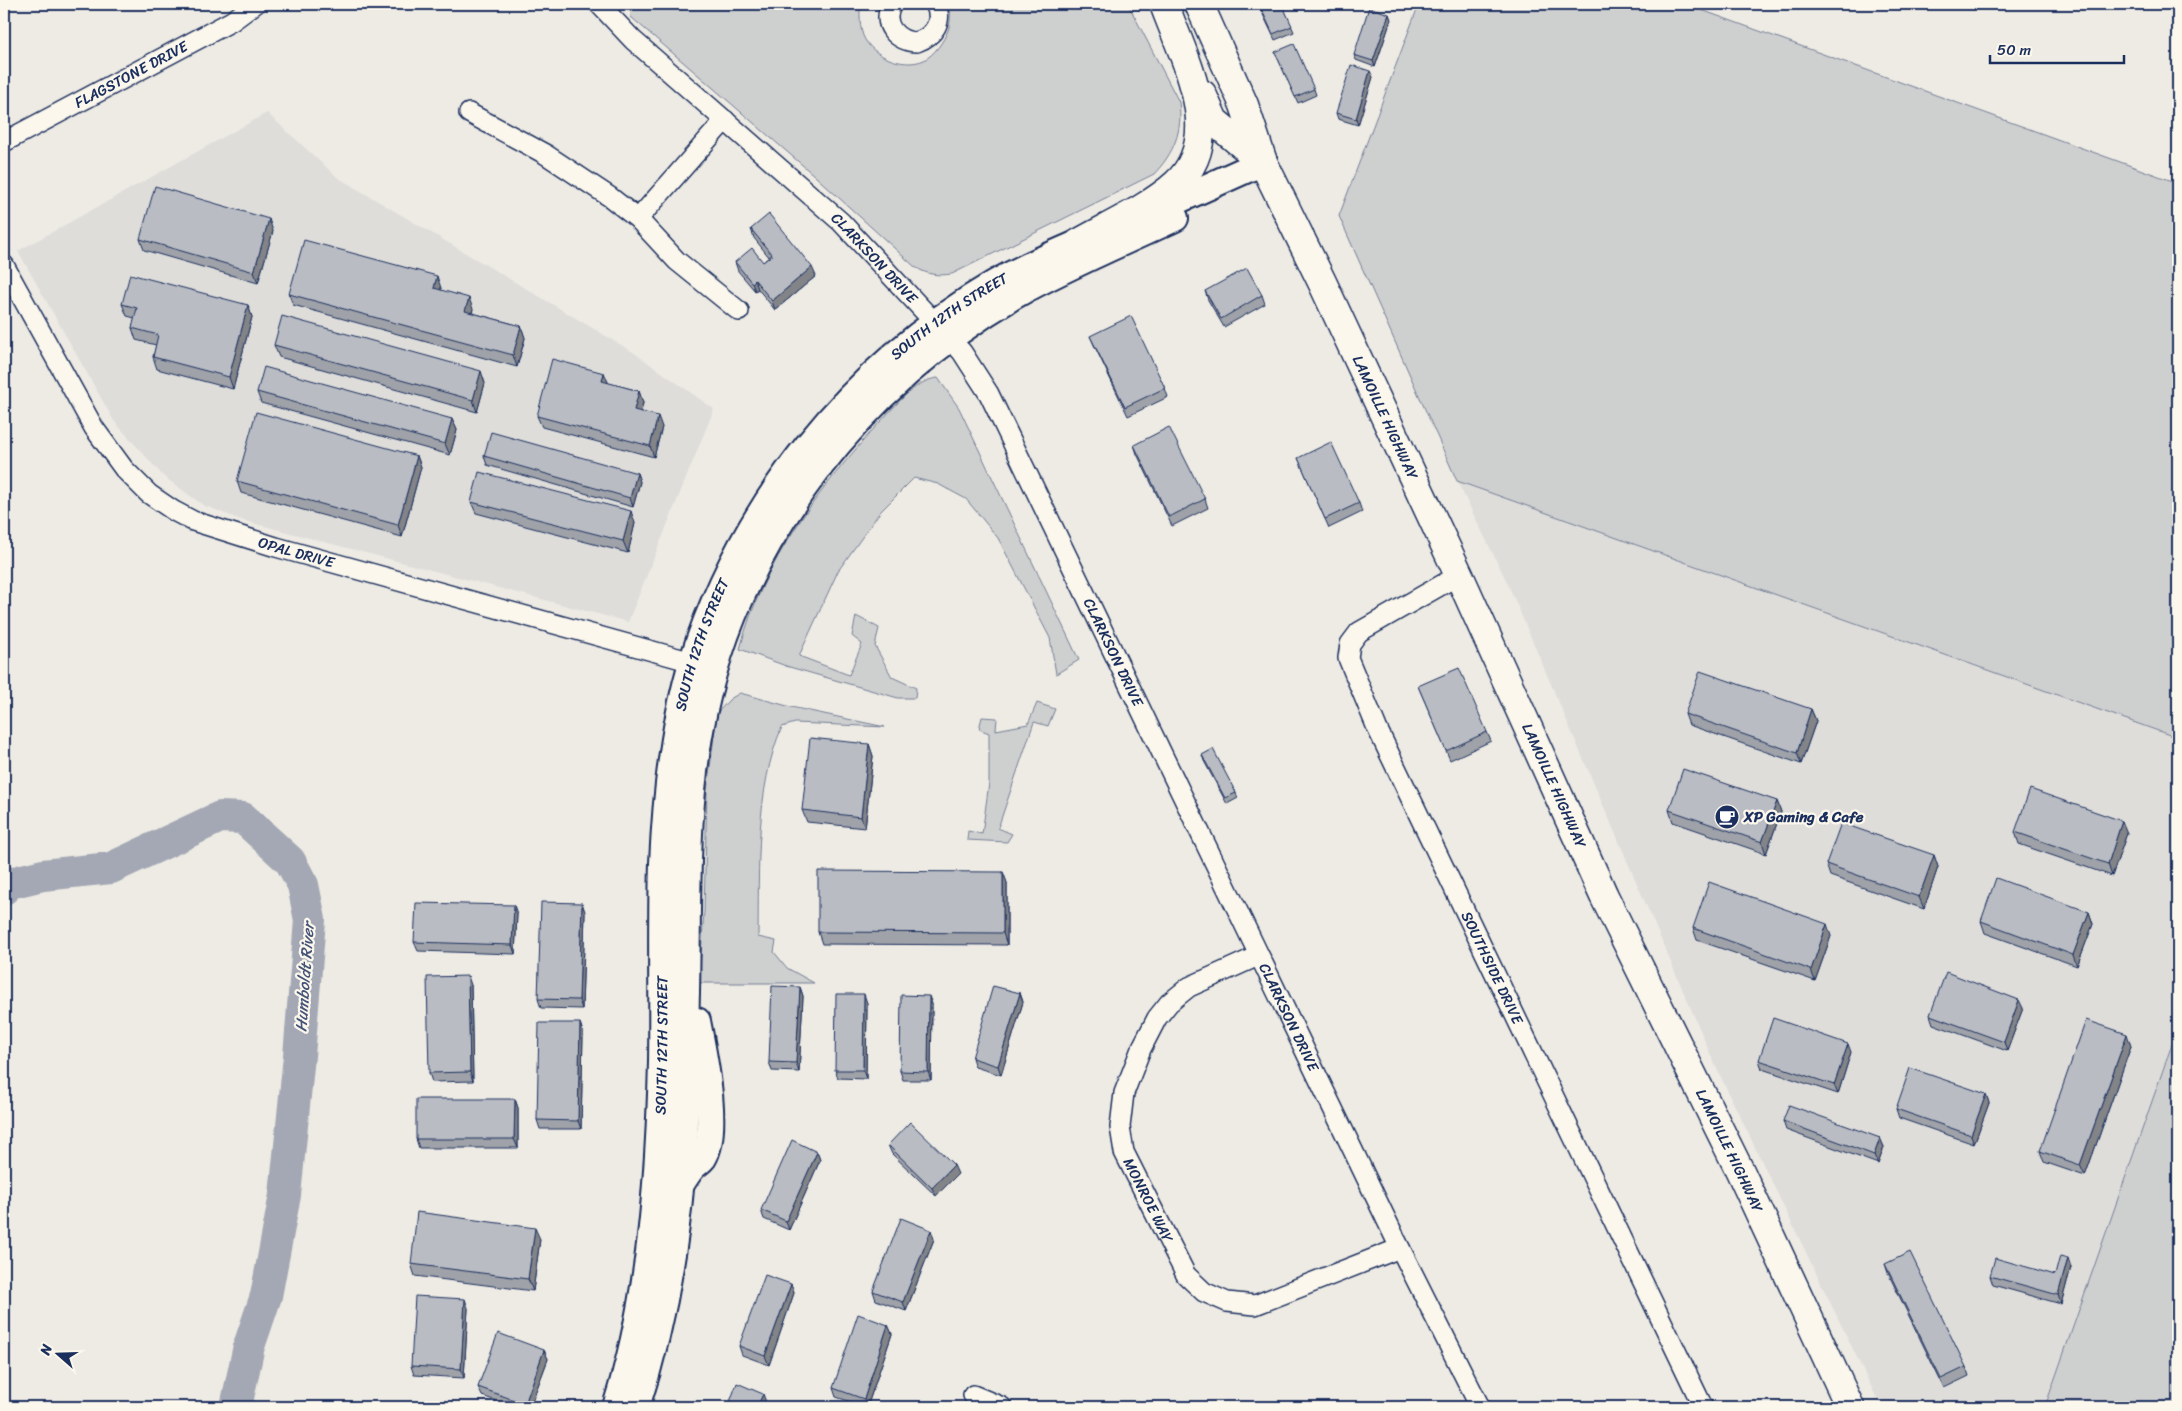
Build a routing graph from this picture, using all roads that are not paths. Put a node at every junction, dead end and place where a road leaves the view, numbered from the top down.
1 (255, 4) edge
2 (599, 4) edge
3 (892, 4) edge
4 (935, 4) edge
5 (1164, 4) edge
6 (1199, 4) edge
7 (469, 113) dead end
8 (725, 120) junction
9 (4, 142) edge
10 (1266, 168) junction
11 (638, 220) junction
12 (1079, 243) junction
13 (4, 265) edge
14 (739, 311) dead end
15 (942, 331) junction
16 (1459, 575) junction
17 (703, 665) junction
18 (1258, 956) junction
19 (1400, 1248) junction
20 (973, 1396) dead end
21 (616, 1407) edge
22 (636, 1407) edge
23 (1002, 1407) edge
24 (1480, 1407) edge
25 (1703, 1407) edge
26 (1850, 1407) edge

1 - 9 street, FLAGSTONE DRIVE
2 - 8 street, CLARKSON DRIVE
3 - 4 street
5 - 10 main road, LAMOILLE HIGHWAY
5 - 12 main road
6 - 10 main road, LAMOILLE HIGHWAY
7 - 11 street
8 - 11 street
8 - 15 street, CLARKSON DRIVE
10 - 12 main road, SOUTH 12TH STREET
10 - 15 main road, SOUTH 12TH STREET
10 - 16 main road, LAMOILLE HIGHWAY
11 - 14 street
12 - 15 main road, SOUTH 12TH STREET
13 - 17 street, OPAL DRIVE
15 - 17 main road, SOUTH 12TH STREET
15 - 18 street, CLARKSON DRIVE
16 - 25 street, SOUTHSIDE DRIVE
16 - 26 main road, LAMOILLE HIGHWAY
17 - 21 main road, SOUTH 12TH STREET
17 - 22 main road, SOUTH 12TH STREET
18 - 19 street, CLARKSON DRIVE
18 - 19 street, MONROE WAY
19 - 24 street, CLARKSON DRIVE
20 - 23 street

